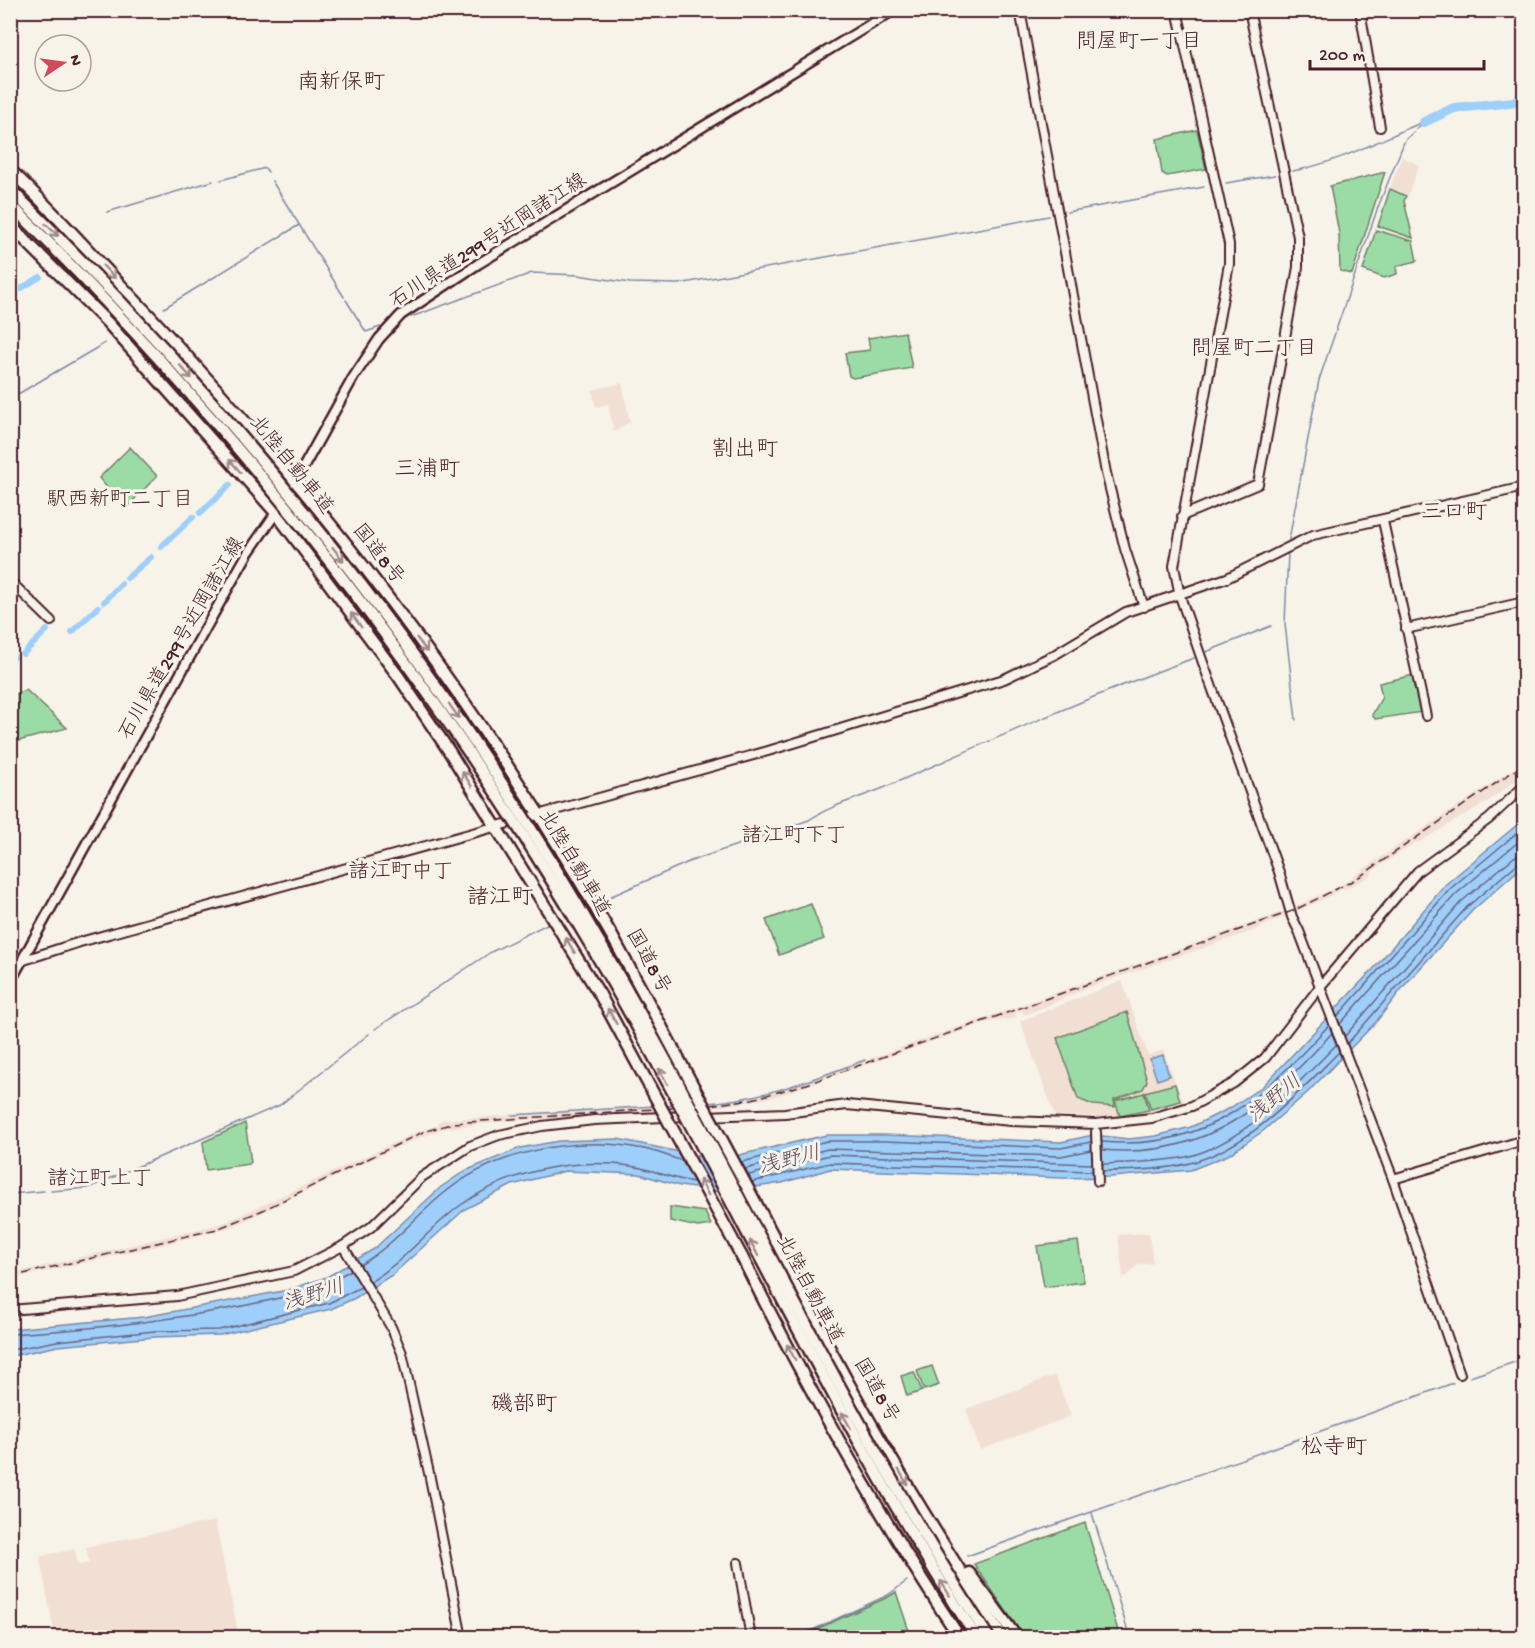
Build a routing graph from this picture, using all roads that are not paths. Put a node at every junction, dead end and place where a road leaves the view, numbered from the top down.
1 (894, 10) edge
2 (1020, 10) edge
3 (1177, 10) edge
4 (1249, 10) edge
5 (1360, 10) edge
6 (1380, 127) dead end
7 (10, 170) edge
8 (10, 189) edge
9 (10, 204) edge
10 (10, 225) edge
11 (296, 483) junction
12 (1524, 487) edge
13 (276, 513) junction
14 (1182, 516) junction
15 (1383, 521) junction
16 (10, 581) edge
17 (1180, 596) junction
18 (1524, 602) edge
19 (1144, 606) junction
20 (51, 621) dead end
21 (1406, 629) junction
22 (1426, 716) dead end
23 (1524, 786) edge
24 (538, 815) junction
25 (497, 826) junction
26 (24, 960) junction
27 (10, 972) edge
28 (10, 982) edge
29 (1319, 988) junction
30 (1096, 1132) dead end
31 (1524, 1140) edge
32 (1393, 1179) junction
33 (1098, 1181) dead end
34 (345, 1250) junction
35 (10, 1310) edge
36 (1460, 1374) dead end
37 (927, 1518) junction
38 (906, 1555) junction
39 (738, 1563) dead end
40 (462, 1638) edge
41 (751, 1638) edge
42 (950, 1638) edge
43 (960, 1638) edge
44 (977, 1638) edge
45 (989, 1638) edge
46 (1003, 1638) edge
47 (1017, 1638) edge

1 - 11 main road, 石川県道299号近岡諸江線
2 - 19 street
3 - 14 street
4 - 14 street
5 - 6 street
7 -> 11 highway, 国道8号
8 -> 45 highway, 北陸自動車道, bridge
44 -> 9 highway, 北陸自動車道, bridge
13 -> 10 highway
11 - 13 main road, 石川県道299号近岡諸江線
11 -> 24 highway, 国道8号
12 - 15 street
25 -> 13 highway
13 - 26 main road, 石川県道299号近岡諸江線
14 - 17 street
15 - 17 street
15 - 21 street
16 - 20 street
17 - 19 street
17 - 29 street
18 - 21 street
19 - 24 street
21 - 22 street
23 - 29 street
24 - 25 street
24 -> 37 highway, 国道8号, bridge
25 - 26 street
38 -> 25 highway, bridge
26 - 27 street
26 - 28 main road, 石川県道299号近岡諸江線
29 - 32 street
29 - 34 street
30 - 33 street
31 - 32 street
32 - 36 street
34 - 35 street
34 - 40 street
37 - 46 highway, 国道8号
37 - 47 highway
38 - 42 highway
38 - 43 highway
39 - 41 street

